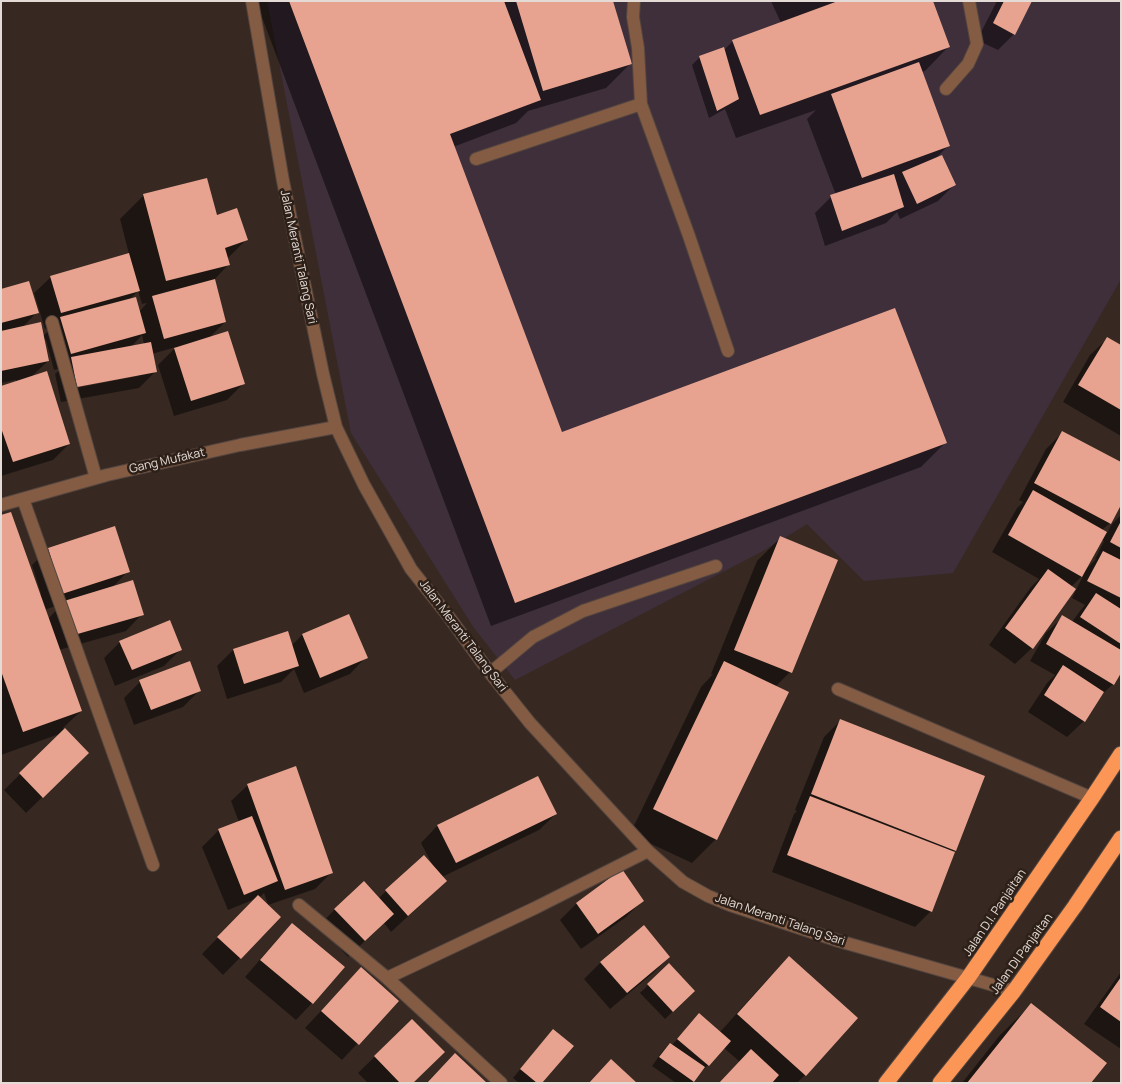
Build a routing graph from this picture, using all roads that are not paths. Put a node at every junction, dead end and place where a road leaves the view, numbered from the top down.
1 (252, 1) edge
2 (634, 1) edge
3 (969, 1) edge
4 (946, 89) dead end
5 (642, 104) junction
6 (476, 158) dead end
7 (52, 322) dead end
8 (728, 351) dead end
9 (336, 427) junction
10 (96, 478) junction
11 (23, 499) junction
12 (1, 505) edge
13 (716, 566) dead end
14 (490, 673) junction
15 (838, 689) dead end
16 (1121, 754) edge
17 (1092, 798) junction
18 (1121, 838) edge
19 (648, 851) junction
20 (153, 865) dead end
21 (299, 905) dead end
22 (387, 978) junction
23 (968, 978) junction
24 (1014, 991) junction
25 (501, 1083) edge
26 (886, 1083) edge
27 (940, 1083) edge

1 - 9 street, Jalan Meranti Talang Sari
2 - 5 street
3 - 4 street
5 - 6 street
5 - 8 street
7 - 10 street
9 - 10 street, Gang Mufakat
9 - 14 street, Jalan Meranti Talang Sari
10 - 11 street, Gang Mufakat
11 - 12 street, Gang Mufakat
11 - 20 street
13 - 14 street
14 - 19 street, Jalan Meranti Talang Sari
15 - 17 street
16 - 17 highway, Jalan D.I. Panjaitan
17 - 23 highway, Jalan D.I. Panjaitan
18 - 24 highway, Jalan DI Panjaitan
19 - 22 street
19 - 23 street, Jalan Meranti Talang Sari
21 - 22 street
22 - 25 street
23 - 24 street, Jalan Meranti Talang Sari
23 - 26 highway, Jalan D.I. Panjaitan
24 - 27 highway, Jalan DI Panjaitan

